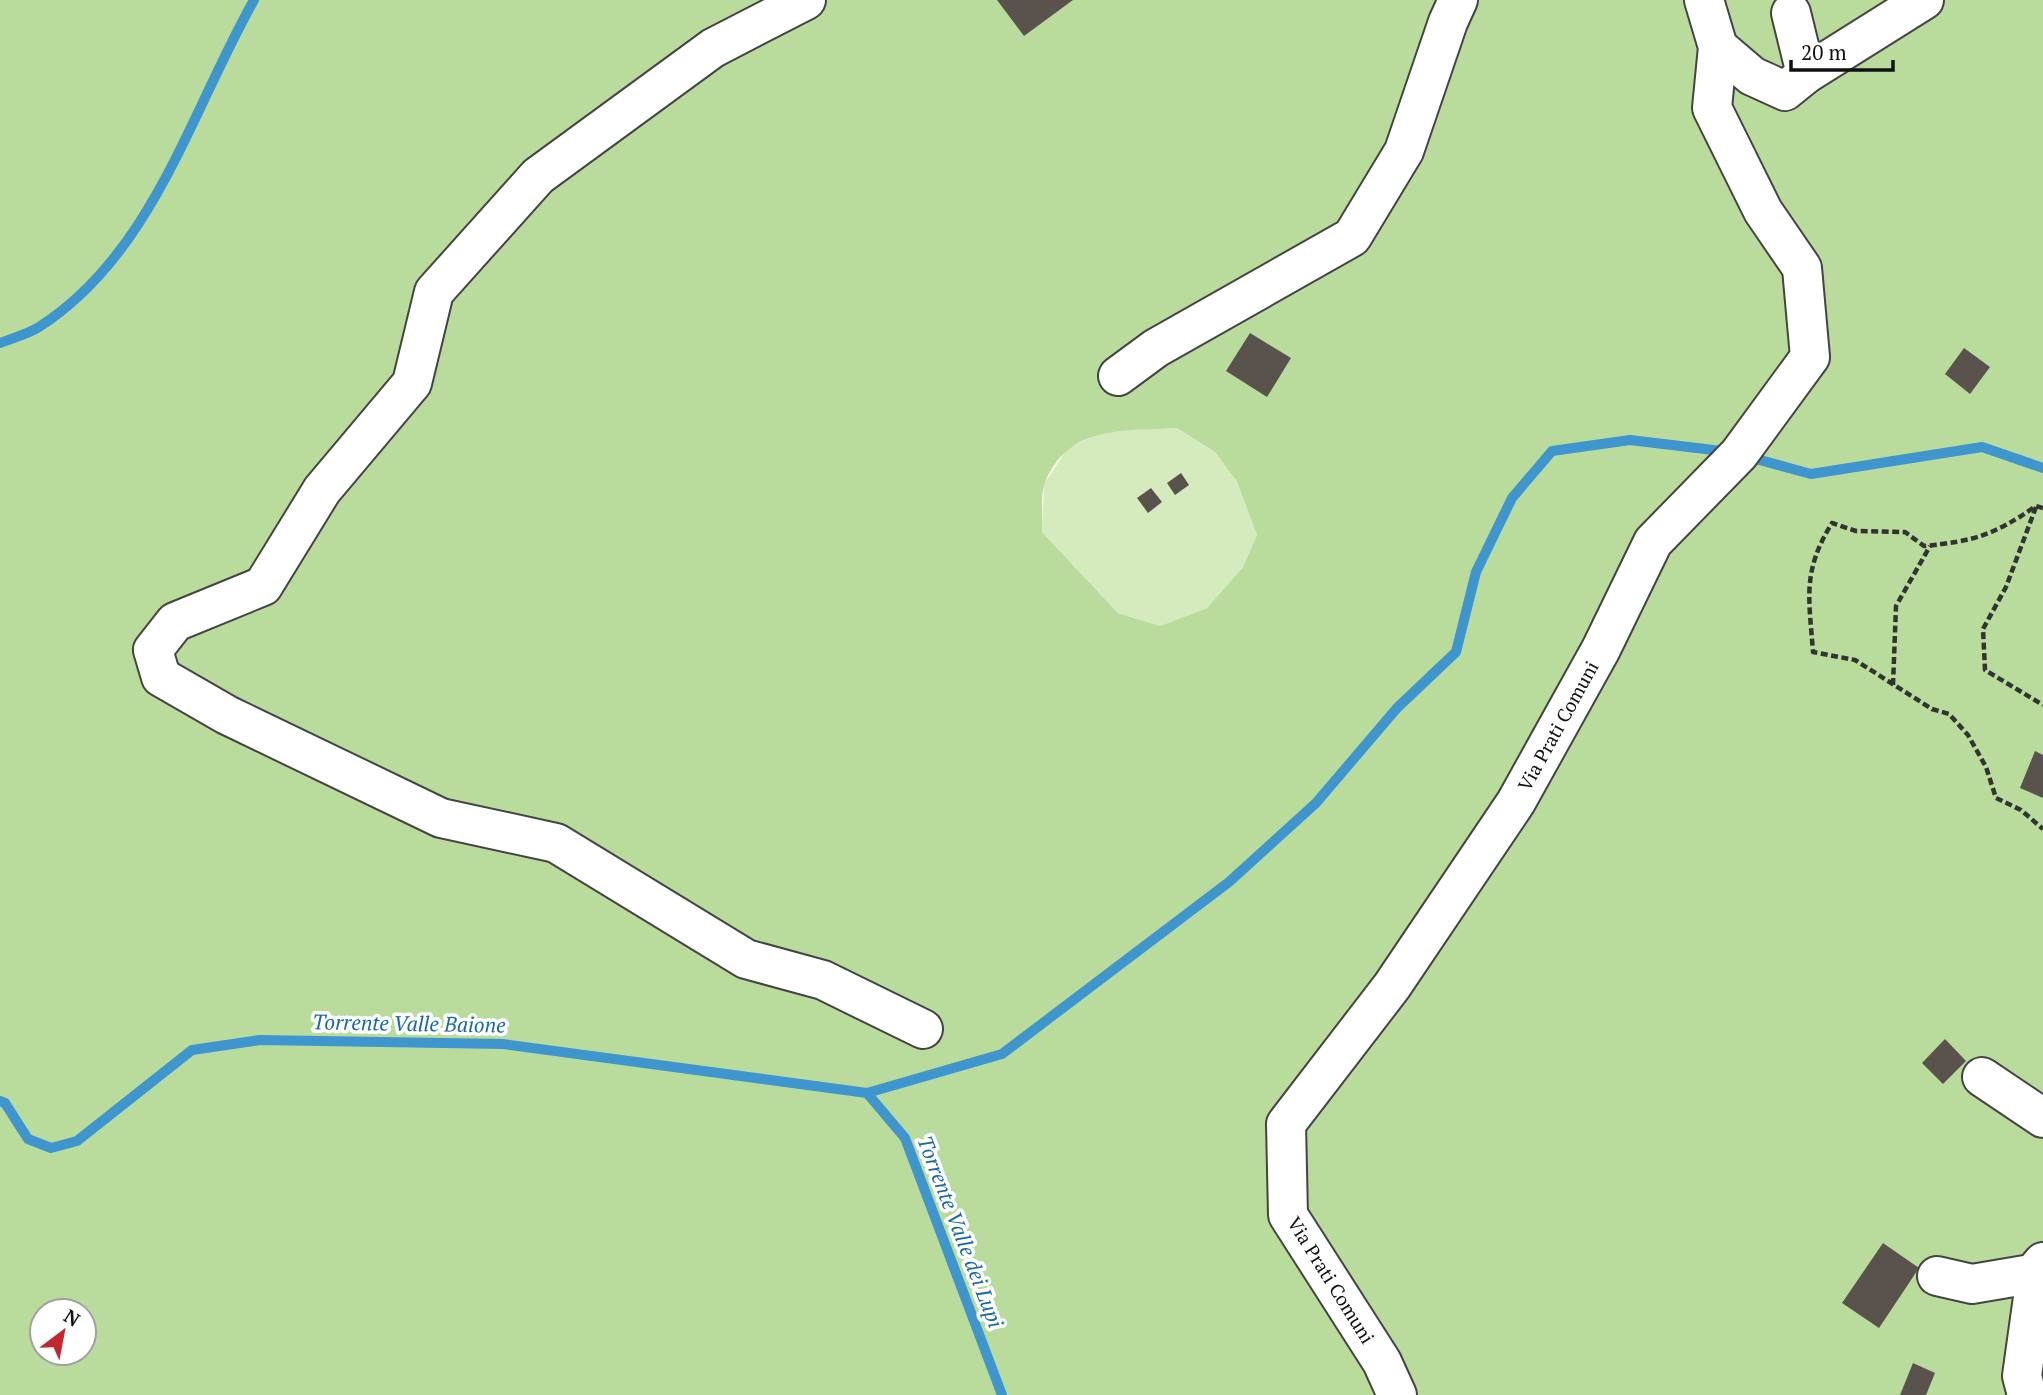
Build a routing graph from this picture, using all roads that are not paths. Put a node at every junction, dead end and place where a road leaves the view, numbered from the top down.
1 (806, 0) edge
2 (1458, 0) edge
3 (1704, 0) edge
4 (1921, 1) edge
5 (1791, 13) dead end
6 (1718, 47) junction
7 (1806, 74) junction
8 (1118, 376) dead end
9 (923, 1029) dead end
10 (1982, 1077) dead end
11 (2043, 1118) edge
12 (2040, 1267) edge
13 (1937, 1276) dead end
14 (1397, 1395) edge
15 (2027, 1395) edge

1 - 9 street
2 - 8 street
3 - 6 street, Via Prati Comuni
4 - 7 street
5 - 7 street
6 - 7 street
6 - 14 street, Via Prati Comuni
10 - 11 street
12 - 13 street
12 - 15 street

